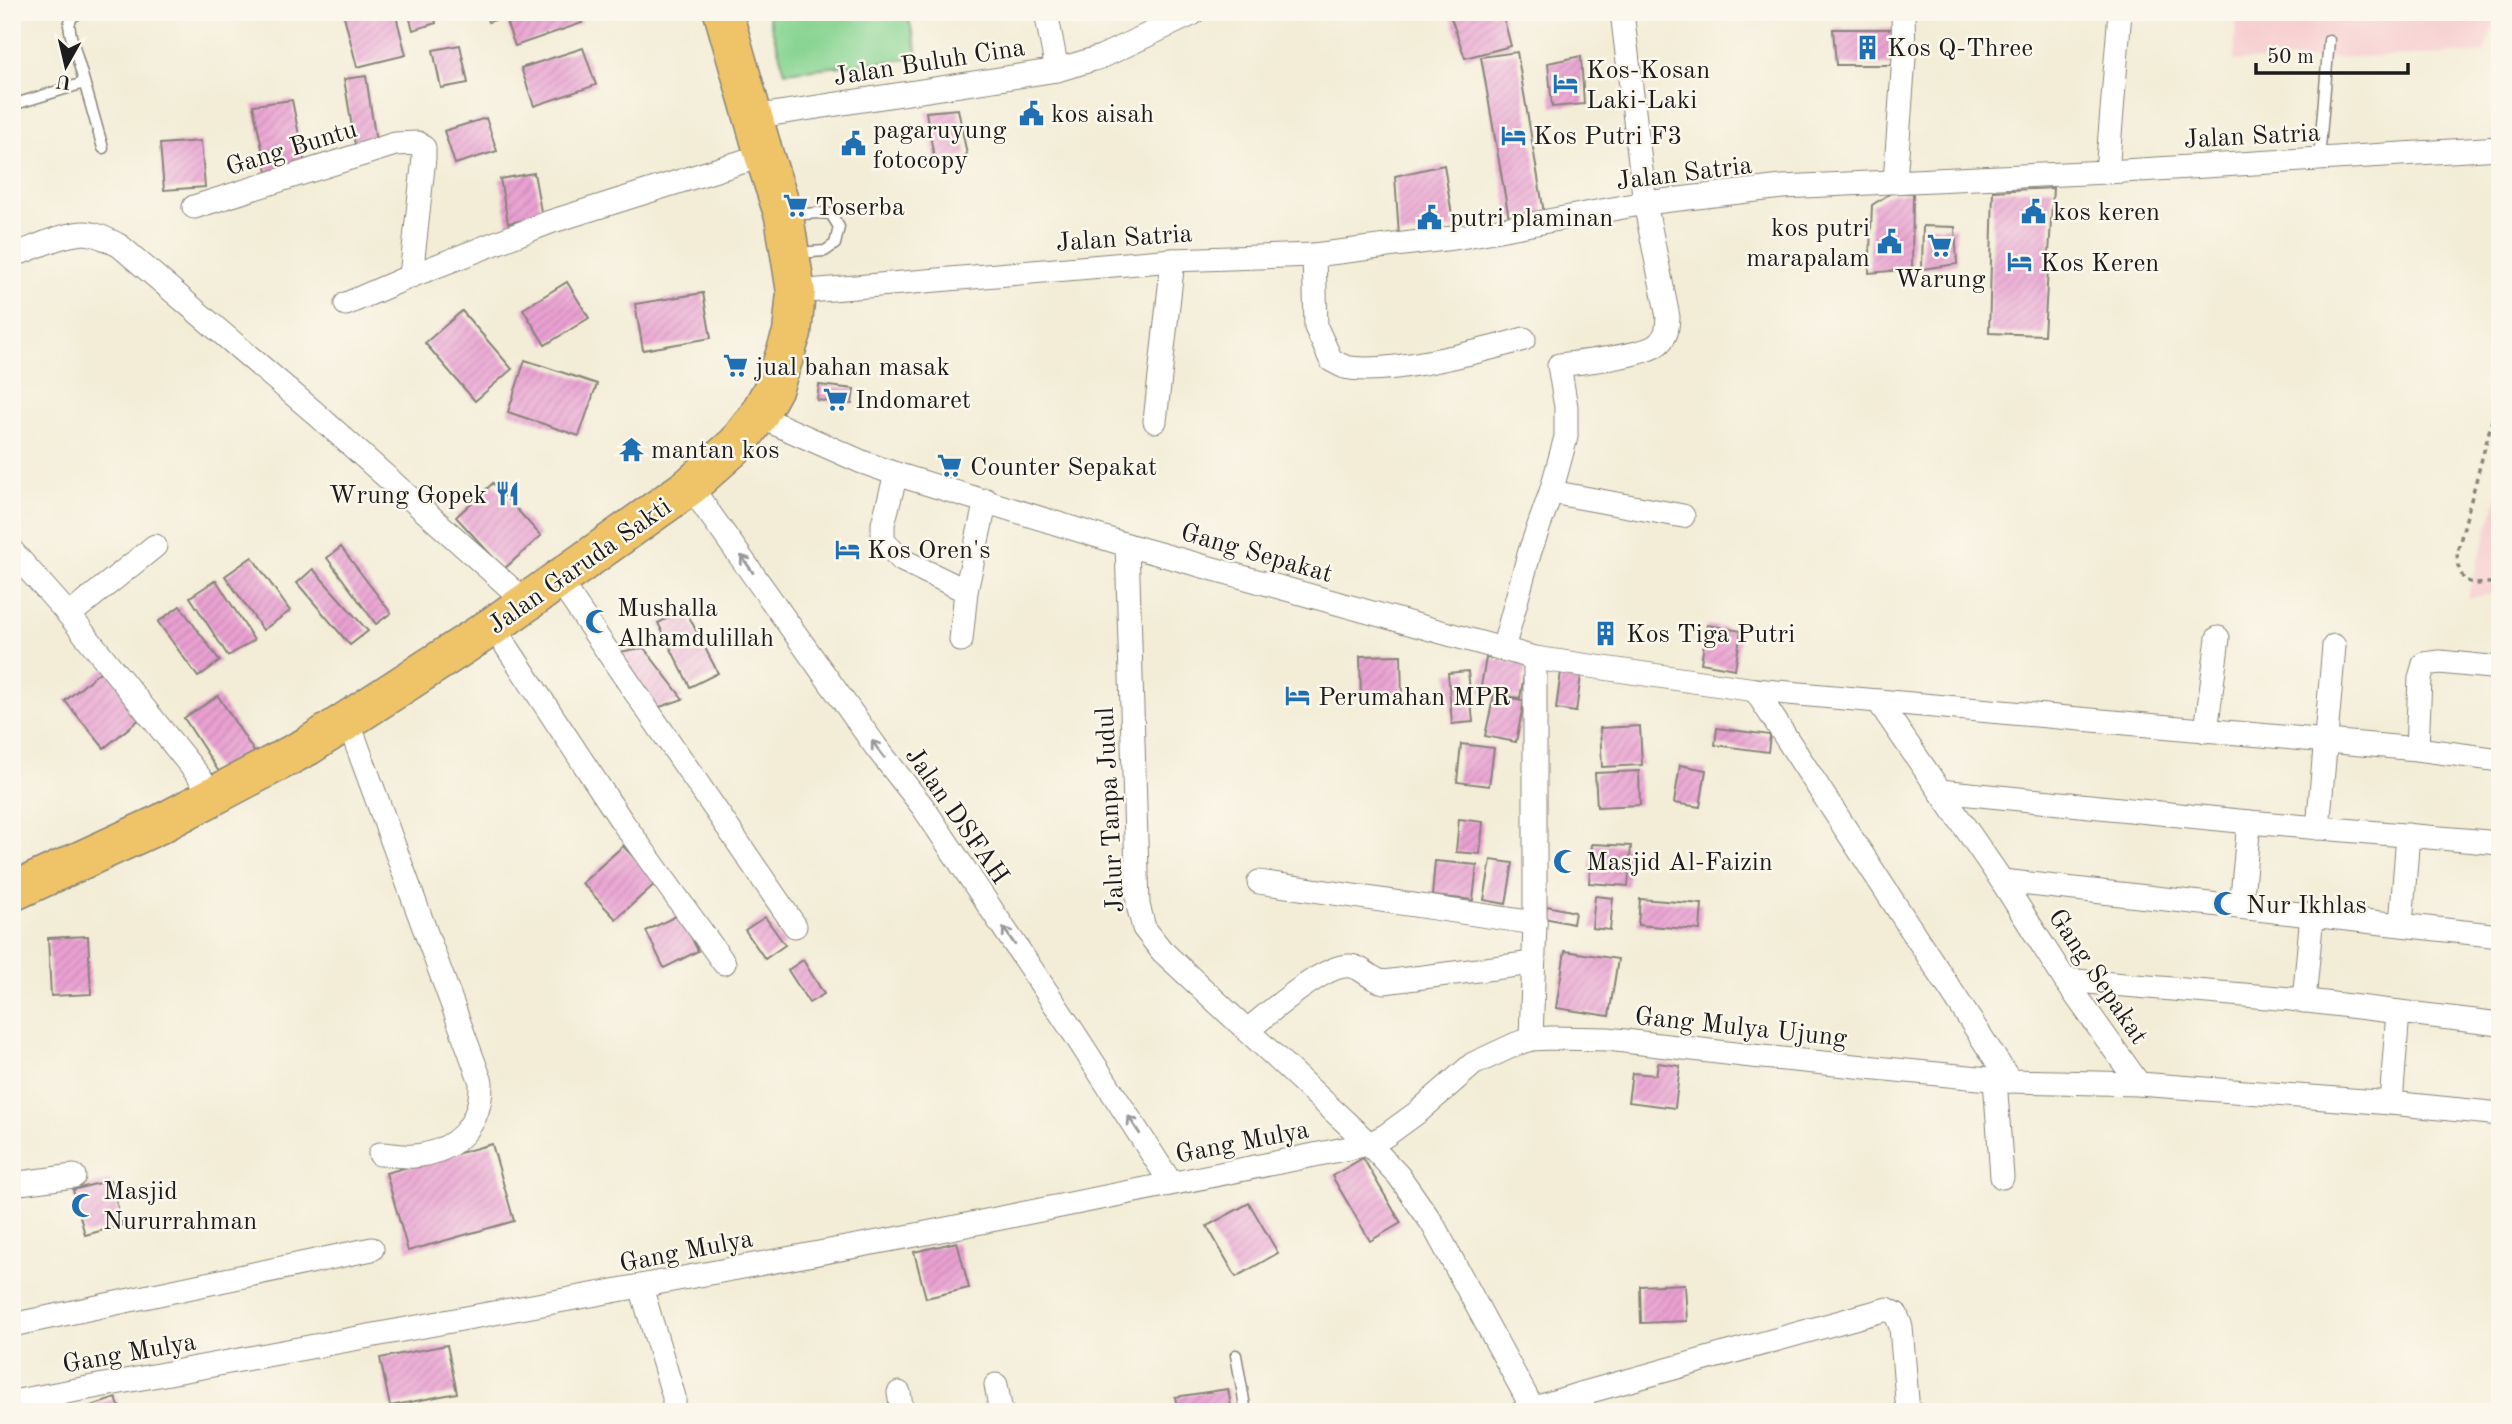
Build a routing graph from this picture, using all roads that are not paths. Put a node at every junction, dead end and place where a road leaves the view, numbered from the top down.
1 (81, 12) edge
2 (723, 12) edge
3 (1046, 12) edge
4 (1622, 12) edge
5 (1903, 12) edge
6 (2120, 12) edge
7 (1192, 14) dead end
8 (2329, 40) dead end
9 (1057, 70) junction
10 (84, 83) junction
11 (12, 105) edge
12 (753, 117) junction
13 (103, 148) dead end
14 (2500, 148) edge
15 (764, 155) junction
16 (2319, 160) junction
17 (2107, 172) junction
18 (1895, 181) junction
19 (1645, 203) junction
20 (194, 206) dead end
21 (784, 216) junction
22 (791, 253) junction
23 (1314, 255) junction
24 (12, 256) edge
25 (1173, 260) junction
26 (411, 276) junction
27 (796, 292) junction
28 (346, 304) dead end
29 (1524, 340) dead end
30 (758, 416) junction
31 (1155, 421) dead end
32 (896, 474) junction
33 (690, 486) junction
34 (1551, 492) junction
35 (986, 500) junction
36 (1683, 516) dead end
37 (1127, 545) junction
38 (155, 546) dead end
39 (12, 551) edge
40 (558, 579) junction
41 (966, 591) junction
42 (526, 602) junction
43 (69, 615) junction
44 (494, 626) junction
45 (2218, 638) dead end
46 (961, 640) dead end
47 (2334, 646) dead end
48 (1503, 649) junction
49 (1535, 658) junction
50 (2500, 668) edge
51 (1755, 690) junction
52 (1878, 701) junction
53 (348, 721) junction
54 (2206, 731) junction
55 (2326, 742) junction
56 (2417, 749) junction
57 (2500, 760) edge
58 (1940, 791) junction
59 (215, 796) junction
60 (2249, 822) junction
61 (2318, 828) junction
62 (2408, 835) junction
63 (2500, 843) edge
64 (2002, 881) junction
65 (1259, 882) dead end
66 (12, 892) edge
67 (2241, 907) junction
68 (2312, 914) junction
69 (1535, 923) junction
70 (2401, 924) junction
71 (795, 926) dead end
72 (2500, 936) edge
73 (1533, 962) junction
74 (724, 963) dead end
75 (2066, 980) junction
76 (2304, 1001) junction
77 (2398, 1012) junction
78 (2500, 1024) edge
79 (1248, 1030) junction
80 (1531, 1040) junction
81 (2003, 1080) junction
82 (2139, 1084) junction
83 (2390, 1103) junction
84 (2500, 1114) edge
85 (1369, 1144) junction
86 (380, 1154) dead end
87 (74, 1177) dead end
88 (2002, 1177) dead end
89 (1171, 1183) junction
90 (12, 1184) edge
91 (372, 1249) dead end
92 (641, 1287) junction
93 (12, 1325) edge
94 (1236, 1355) dead end
95 (996, 1385) dead end
96 (12, 1402) edge
97 (1582, 1403) edge
98 (1528, 1410) edge
99 (674, 1412) edge
100 (1001, 1412) edge
101 (1246, 1412) edge
102 (1908, 1412) edge

1 - 10 lane
2 - 12 highway, Jalan Garuda Sakti
3 - 9 street, Jalan Buluh Cina
4 - 19 street
5 - 18 street
6 - 17 street
7 - 9 street
8 - 16 lane
9 - 12 street, Jalan Buluh Cina
10 - 11 lane
10 - 13 lane
12 - 15 highway, Jalan Garuda Sakti
14 - 16 street, Jalan Satria
15 - 21 highway, Jalan Garuda Sakti
15 - 26 street
16 - 17 street, Jalan Satria
17 - 18 street, Jalan Satria
18 - 19 street, Jalan Satria
19 - 23 street, Jalan Satria
19 - 34 street
20 - 26 street, Gang Buntu
21 - 22 highway, Jalan Garuda Sakti
21 - 22 lane
22 - 27 highway, Jalan Garuda Sakti
23 - 25 street, Jalan Satria
23 - 29 street
24 - 42 street
25 - 27 street, Jalan Satria
25 - 31 street
26 - 28 street
27 - 30 highway, Jalan Garuda Sakti
30 - 32 street, Gang Sepakat
30 - 33 highway, Jalan Garuda Sakti
32 - 35 street, Gang Sepakat
32 - 41 street
33 - 40 highway, Jalan Garuda Sakti
89 -> 33 street, Jalan DSFAH
34 - 36 street
34 - 48 street
35 - 37 street, Gang Sepakat
35 - 41 street
37 - 48 street, Gang Sepakat
37 - 79 street, Jalur Tanpa Judul
38 - 43 street
39 - 43 street
40 - 42 highway, Jalan Garuda Sakti
40 - 71 street
41 - 46 street
42 - 44 highway, Jalan Garuda Sakti
43 - 59 street
44 - 53 highway, Jalan Garuda Sakti
44 - 74 street
45 - 54 street
47 - 55 street
48 - 49 street, Gang Sepakat
49 - 51 street, Gang Sepakat
49 - 69 street
50 - 56 street
51 - 52 street, Gang Sepakat
51 - 81 street
52 - 54 street
52 - 58 street, Gang Sepakat
53 - 59 highway, Jalan Garuda Sakti
53 - 86 street
54 - 55 street
55 - 56 street
55 - 61 street
56 - 57 street
58 - 60 street
58 - 64 street, Gang Sepakat
59 - 66 highway, Jalan Garuda Sakti
60 - 61 street
60 - 67 street
61 - 62 street
62 - 63 street
62 - 70 street
64 - 67 street
64 - 75 street, Gang Sepakat
65 - 69 street
67 - 68 street
68 - 70 street
68 - 76 street
69 - 73 street
70 - 72 street
73 - 79 street
73 - 80 street
75 - 76 street
75 - 82 street, Gang Sepakat
76 - 77 street
77 - 78 street
77 - 83 street
79 - 85 street, Jalur Tanpa Judul
80 - 81 street, Gang Mulya Ujung
80 - 85 street, Gang Mulya Ujung
81 - 82 street, Gang Mulya Ujung
81 - 88 street
82 - 83 street, Gang Sepakat
83 - 84 street, Gang Sepakat
85 - 89 street, Gang Mulya
85 - 98 street, Jalur Tanpa Judul
87 - 90 street
89 - 92 street, Gang Mulya
91 - 93 street
92 - 96 street, Gang Mulya
92 - 99 street
94 - 101 lane
95 - 100 street
97 - 98 street
97 - 102 street

